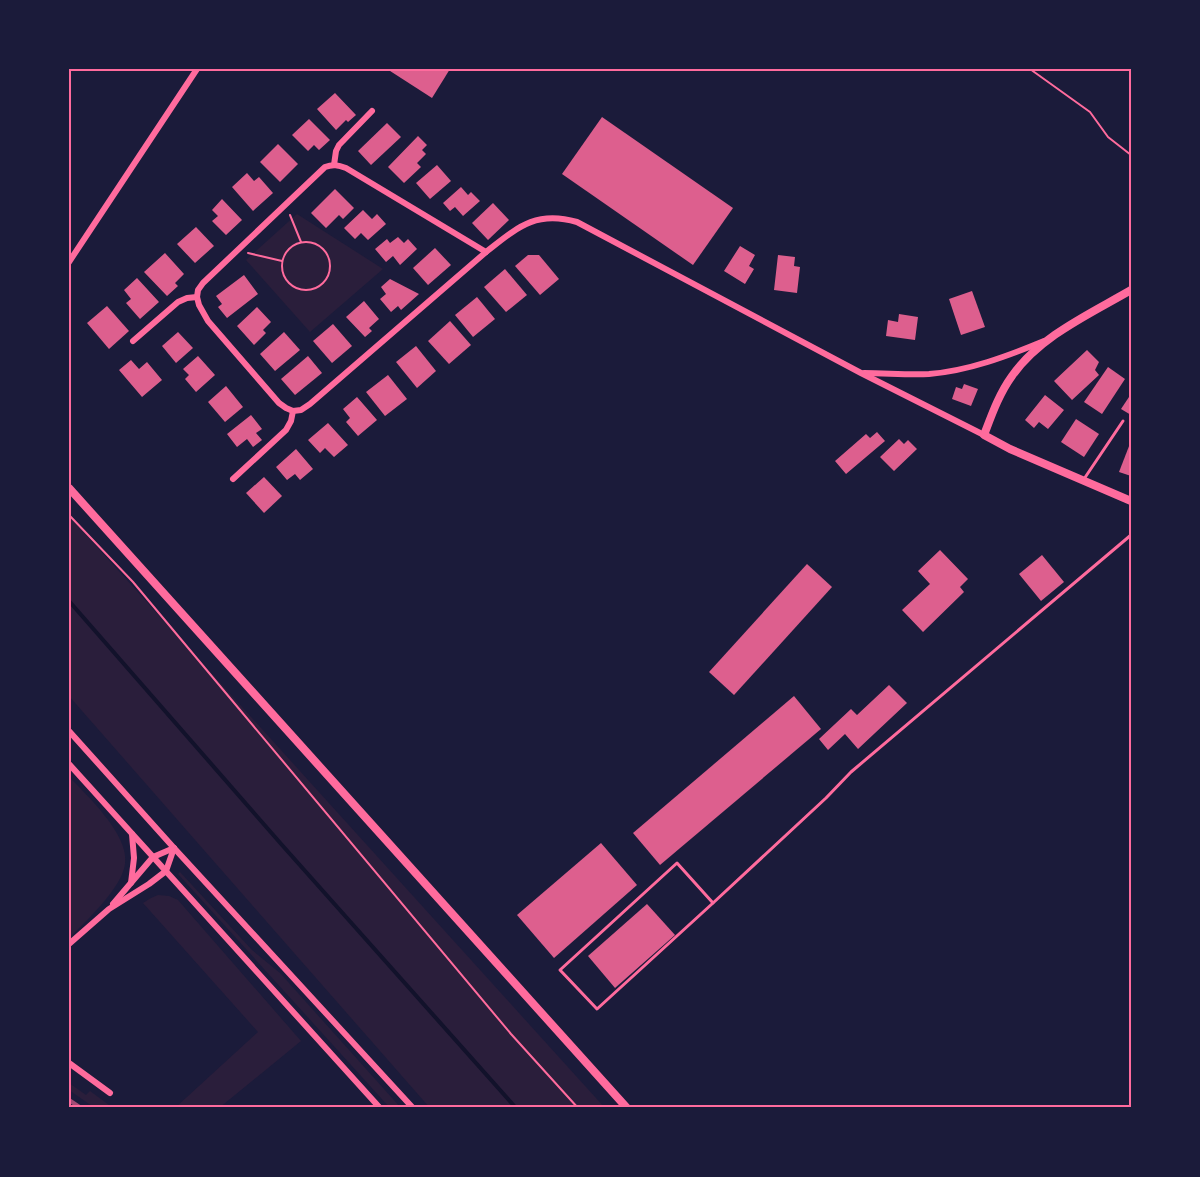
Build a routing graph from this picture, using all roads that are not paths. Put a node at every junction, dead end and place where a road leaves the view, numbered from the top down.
1 (196, 69) edge
2 (372, 111) dead end
3 (334, 165) junction
4 (486, 252) junction
5 (69, 262) edge
6 (1131, 290) edge
7 (196, 297) junction
8 (1050, 338) junction
9 (133, 341) dead end
10 (861, 373) junction
11 (293, 411) junction
12 (1123, 421) dead end
13 (984, 435) junction
14 (233, 479) dead end
15 (1083, 480) junction
16 (69, 488) edge
17 (1131, 501) edge
18 (1131, 535) edge
19 (69, 731) edge
20 (69, 764) edge
21 (132, 833) junction
22 (174, 848) junction
23 (153, 857) junction
24 (166, 871) junction
25 (131, 883) junction
26 (713, 903) junction
27 (109, 909) junction
28 (69, 944) edge
29 (69, 1063) edge
30 (110, 1093) dead end
31 (380, 1108) edge
32 (413, 1108) edge
33 (627, 1108) edge

1 - 5 street
2 - 3 street
3 - 4 street
3 - 7 street
4 - 10 street
4 - 11 street
6 - 8 street
7 - 9 street
7 - 11 street
8 - 10 street
8 - 13 street
10 - 13 street
11 - 14 street
12 - 15 lane
13 - 15 street
15 - 17 street
16 - 33 main road
18 - 26 lane
19 - 22 street
20 - 21 street
21 - 23 street
21 - 25 street
22 - 23 street
22 - 24 street
22 - 32 street
23 - 24 street
23 - 25 street
24 - 27 street
24 - 31 street
25 - 27 street
26 - 26 lane
27 - 28 street
29 - 30 street

